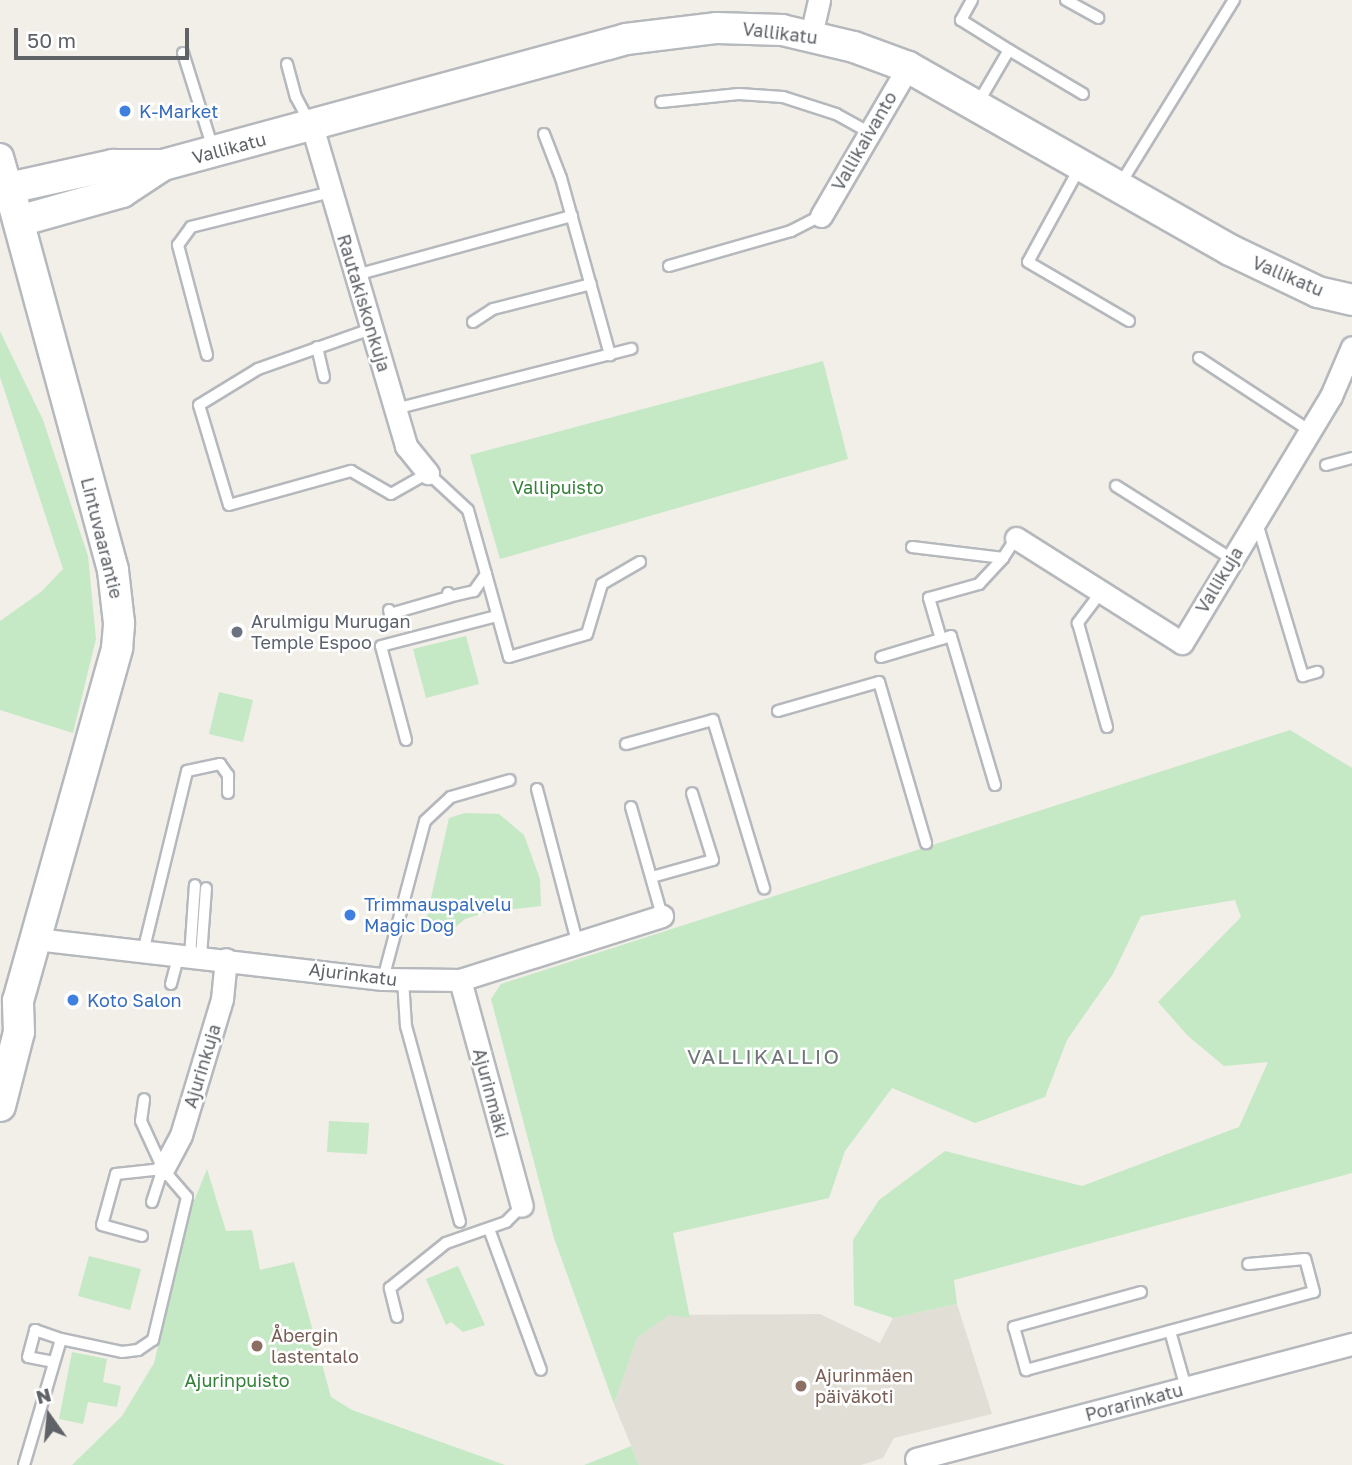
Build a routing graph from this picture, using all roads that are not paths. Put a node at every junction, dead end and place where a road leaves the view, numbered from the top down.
1 (820, 0) edge
2 (972, 0) edge
3 (1066, 0) edge
4 (1234, 0) edge
5 (1098, 18) dead end
6 (811, 35) junction
7 (1009, 50) junction
8 (183, 52) dead end
9 (287, 64) dead end
10 (908, 67) junction
11 (1083, 94) dead end
12 (662, 102) dead end
13 (976, 105) junction
14 (312, 125) junction
15 (869, 132) junction
16 (544, 134) dead end
17 (214, 151) junction
18 (0, 157) edge
19 (163, 166) junction
20 (1080, 167) junction
21 (1118, 188) junction
22 (4, 189) edge
23 (331, 192) junction
24 (572, 216) junction
25 (821, 216) joint
26 (9, 223) edge
27 (669, 265) dead end
28 (356, 275) junction
29 (591, 284) junction
30 (1352, 299) edge
31 (473, 321) dead end
32 (1129, 321) dead end
33 (372, 329) junction
34 (317, 347) junction
35 (1352, 347) edge
36 (631, 349) dead end
37 (207, 355) dead end
38 (610, 355) junction
39 (1199, 358) dead end
40 (324, 377) dead end
41 (395, 409) junction
42 (1310, 430) junction
43 (1352, 458) edge
44 (1326, 465) dead end
45 (428, 473) junction
46 (1116, 486) dead end
47 (1256, 520) junction
48 (1016, 538) joint
49 (912, 547) dead end
50 (1003, 558) junction
51 (1232, 559) junction
52 (640, 562) dead end
53 (486, 574) junction
54 (1101, 592) junction
55 (389, 610) dead end
56 (497, 615) junction
57 (941, 639) junction
58 (881, 657) dead end
59 (1317, 672) dead end
60 (778, 711) dead end
61 (1107, 727) dead end
62 (406, 740) dead end
63 (626, 744) dead end
64 (510, 780) dead end
65 (995, 785) dead end
66 (537, 789) dead end
67 (228, 793) dead end
68 (692, 793) dead end
69 (631, 807) dead end
70 (926, 843) dead end
71 (652, 877) junction
72 (201, 886) dead end
73 (764, 888) dead end
74 (662, 916) joint
75 (36, 939) junction
76 (577, 942) junction
77 (143, 952) junction
78 (190, 956) junction
79 (226, 959) junction
80 (393, 980) junction
81 (460, 980) junction
82 (171, 984) dead end
83 (18, 1001) junction
84 (0, 1027) edge
85 (144, 1099) dead end
86 (0, 1106) edge
87 (163, 1169) junction
88 (152, 1202) dead end
89 (522, 1206) joint
90 (460, 1222) dead end
91 (489, 1229) junction
92 (142, 1236) dead end
93 (1248, 1264) dead end
94 (1141, 1292) dead end
95 (397, 1317) dead end
96 (1170, 1331) junction
97 (61, 1339) junction
98 (1352, 1344) edge
99 (54, 1362) junction
100 (541, 1370) dead end
101 (1186, 1388) junction
102 (916, 1459) dead end
103 (24, 1465) edge

1 - 6 street
2 - 7 lane
3 - 5 lane
4 - 21 lane
6 - 10 main road, Vallikatu
6 - 14 main road, Vallikatu
7 - 11 lane
7 - 13 lane
8 - 17 lane
9 - 14 lane
10 - 13 main road, Vallikatu
10 - 15 street, Vallikaivanto
12 - 15 lane
13 - 20 main road, Vallikatu
14 - 17 main road, Vallikatu
14 - 23 street, Rautakiskonkuja
15 - 25 street, Vallikaivanto
16 - 24 lane
17 - 19 main road, Vallikatu
18 - 22 street, Lintuvaarantie
19 - 22 main road, Vallikatu
19 - 26 main road, Vallikatu
20 - 21 main road, Vallikatu
20 - 32 lane
21 - 30 main road, Vallikatu
22 - 26 main road, Lintuvaarantie
23 - 28 street, Rautakiskonkuja
23 - 37 lane
24 - 28 lane
24 - 29 lane
25 - 27 lane
26 - 75 main road, Lintuvaarantie
28 - 33 street, Rautakiskonkuja
29 - 31 lane
29 - 38 lane
33 - 34 lane
33 - 41 street, Rautakiskonkuja
34 - 40 lane
34 - 45 lane
35 - 42 street, Vallikuja
36 - 38 lane
38 - 41 lane
39 - 42 lane
41 - 45 street, Rautakiskonkuja
42 - 47 street, Vallikuja
43 - 44 lane
45 - 53 lane
46 - 51 lane
47 - 51 street, Vallikuja
47 - 59 lane
48 - 50 lane
48 - 54 street, Vallikuja
49 - 50 lane
50 - 57 lane
51 - 54 street, Vallikuja
52 - 56 lane
53 - 55 lane
53 - 56 lane
54 - 61 lane
56 - 62 lane
57 - 58 lane
57 - 65 lane
60 - 70 lane
63 - 73 lane
64 - 80 lane
66 - 76 lane
67 - 77 lane
68 - 71 lane
69 - 71 lane
71 - 74 lane
72 - 78 lane
74 - 76 street, Ajurinkatu
75 - 77 street, Ajurinkatu
75 - 83 main road, Lintuvaarantie
76 - 81 street, Ajurinkatu
77 - 78 street, Ajurinkatu
78 - 79 street, Ajurinkatu
78 - 82 lane
79 - 80 street, Ajurinkatu
79 - 87 street, Ajurinkuja
80 - 81 street, Ajurinkatu
80 - 90 lane
81 - 89 street, Ajurinmäki
83 - 84 main road, Lintuvaarantie
83 - 86 main road, Lintuvaarantie
85 - 87 lane
87 - 88 lane
87 - 92 lane
87 - 97 lane
89 - 91 lane
91 - 95 lane
91 - 100 lane
93 - 96 lane
94 - 96 lane
96 - 101 lane
97 - 99 lane
97 - 99 lane
98 - 101 street, Porarinkatu
99 - 103 lane
101 - 102 street, Porarinkatu

